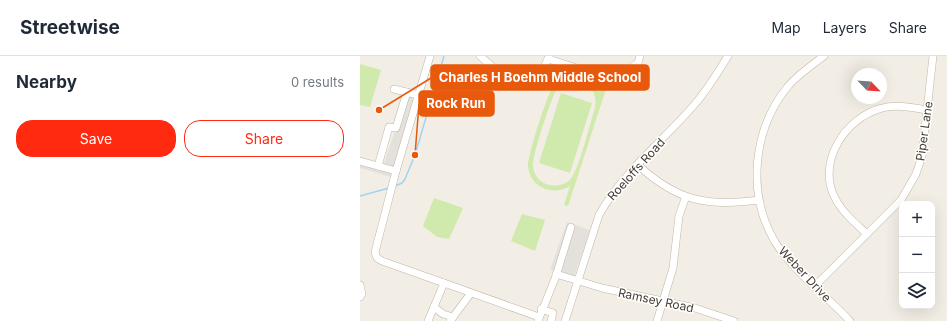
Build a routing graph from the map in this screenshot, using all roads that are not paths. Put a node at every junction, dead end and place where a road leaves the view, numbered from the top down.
1 (430, 56) edge
2 (480, 56) edge
3 (728, 56) edge
4 (824, 56) edge
5 (933, 56) edge
6 (549, 57) edge
7 (639, 60) edge
8 (394, 89) dead end
9 (407, 92) junction
10 (418, 95) junction
11 (928, 110) junction
12 (396, 128) junction
13 (408, 132) junction
14 (360, 161) edge
15 (638, 165) junction
16 (378, 166) junction
17 (396, 171) junction
18 (686, 196) junction
19 (759, 200) junction
20 (571, 227) dead end
21 (867, 234) junction
22 (556, 274) junction
23 (577, 282) junction
24 (444, 283) junction
25 (360, 285) edge
26 (815, 286) junction
27 (471, 293) junction
28 (360, 297) edge
29 (664, 301) junction
30 (434, 307) junction
31 (541, 309) junction
32 (452, 319) edge
33 (538, 319) edge
34 (428, 321) edge
35 (551, 321) edge
36 (565, 321) edge
37 (658, 321) edge
38 (734, 321) edge
39 (850, 321) edge

1 - 10 street
2 - 6 street
3 - 15 street, Roeloffs Road
4 - 19 street, Weber Drive
5 - 11 street, Piper Lane
6 - 7 street
8 - 9 street
9 - 10 street
9 - 12 street
10 - 13 street
11 - 21 street, Piper Lane
11 - 21 street
12 - 13 street
12 - 16 street
13 - 17 street
14 - 16 street
15 - 18 street
15 - 23 street, Roeloffs Road
16 - 17 street
17 - 24 street
18 - 19 street
18 - 29 street
19 - 26 street, Weber Drive
20 - 22 street
21 - 26 street, Piper Lane
22 - 23 street, Ramsey Road
22 - 31 street
23 - 29 street, Ramsey Road
23 - 36 street, Roeloffs Road
24 - 27 street
24 - 30 street
25 - 28 street
26 - 39 street, Weber Drive
27 - 32 street
27 - 33 street
29 - 37 street
29 - 38 street, Ramsey Road
30 - 32 street
30 - 34 street
31 - 33 street
31 - 35 street

